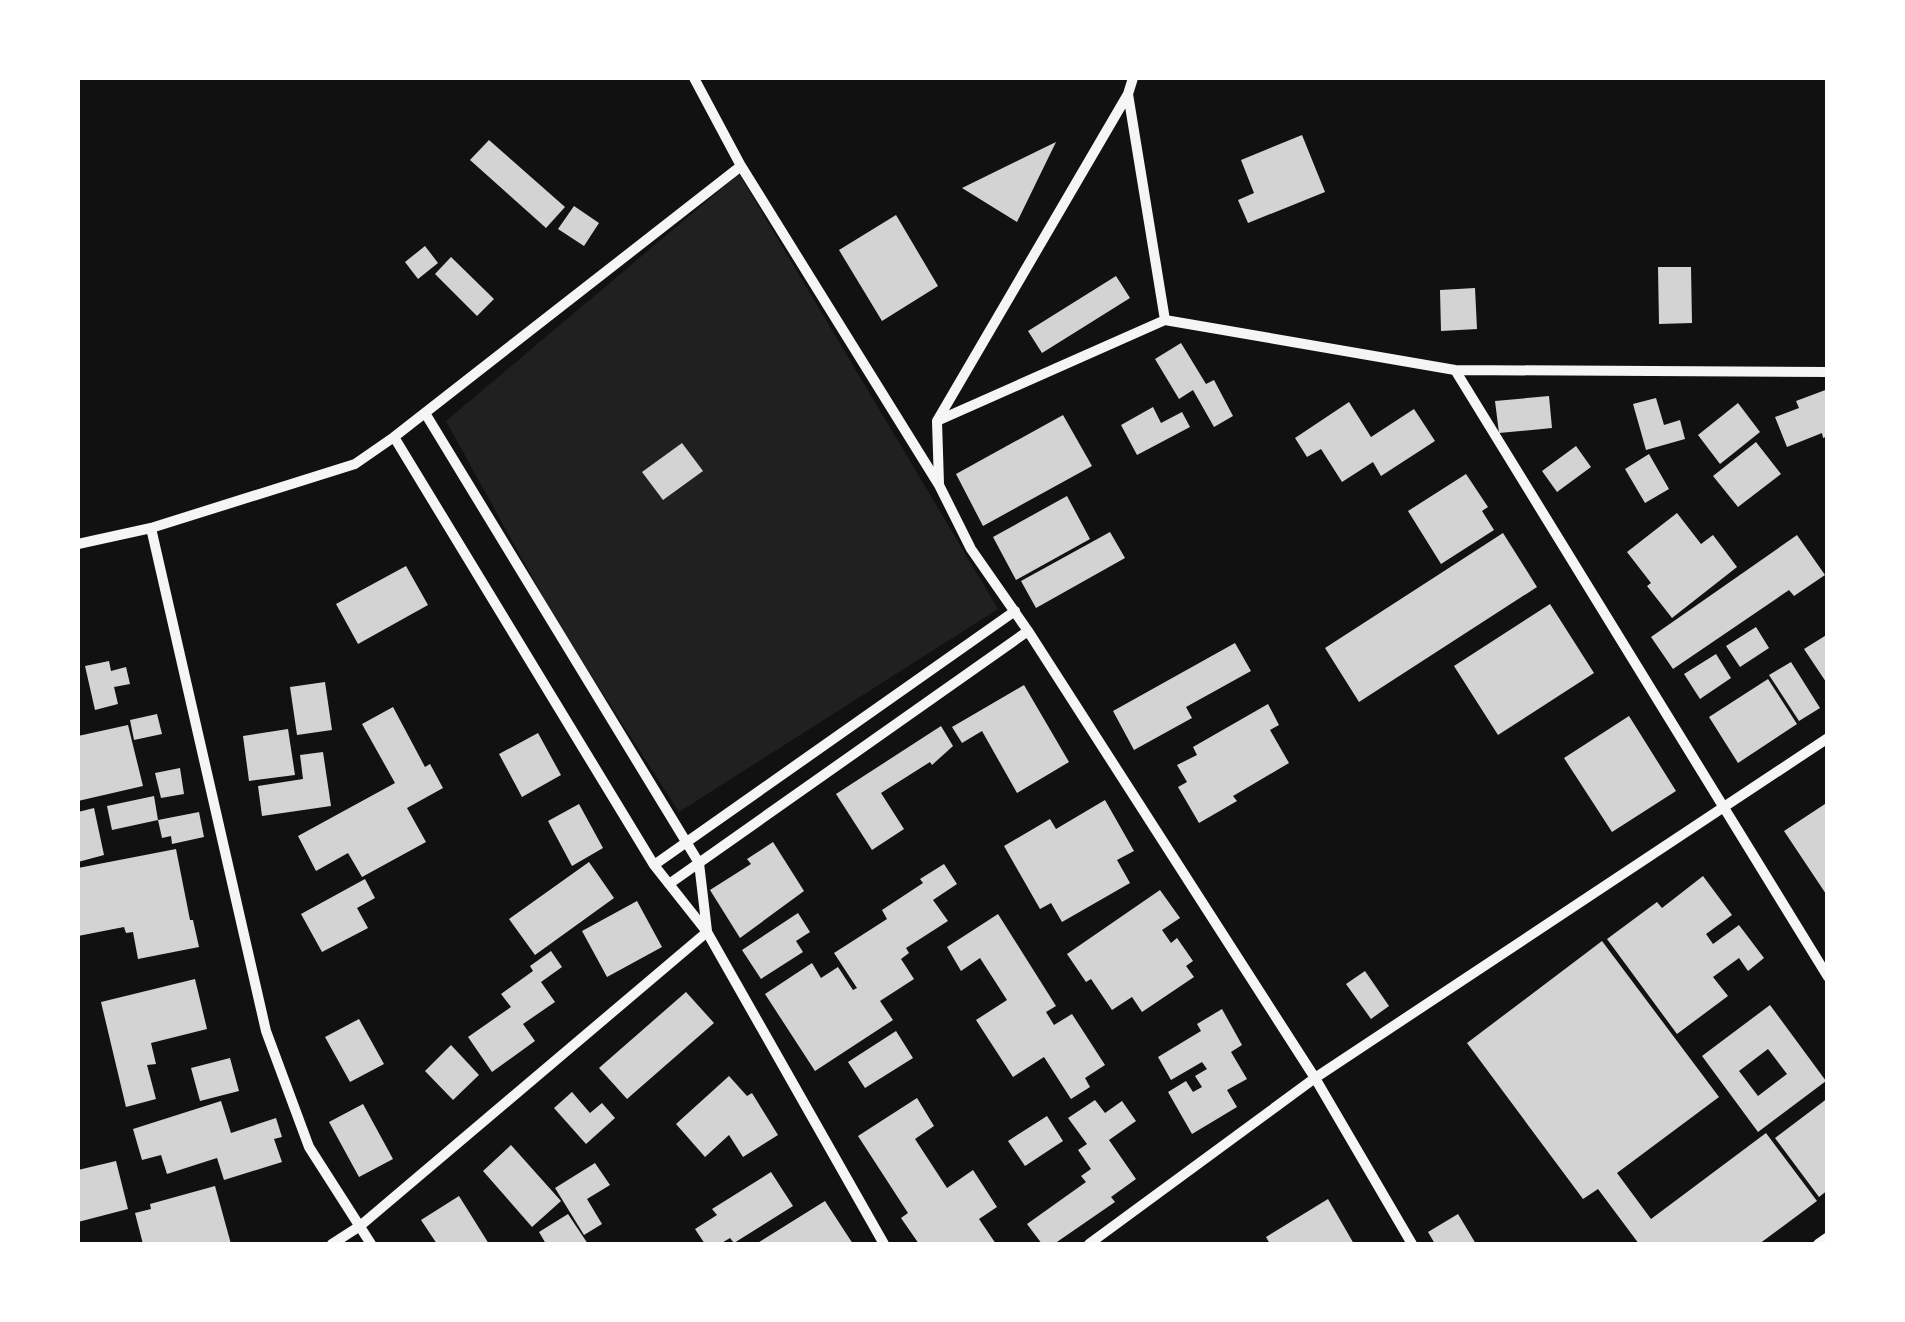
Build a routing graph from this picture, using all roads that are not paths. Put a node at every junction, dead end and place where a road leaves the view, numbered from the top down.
1 (694, 78) edge
2 (1133, 78) edge
3 (1128, 94) junction
4 (740, 166) junction
5 (1165, 320) junction
6 (1455, 370) junction
7 (1828, 372) edge
8 (425, 413) junction
9 (938, 422) junction
10 (394, 437) junction
11 (938, 484) junction
12 (150, 528) junction
13 (78, 544) edge
14 (1015, 610) junction
15 (1028, 631) junction
16 (1828, 738) edge
17 (1725, 808) junction
18 (686, 842) junction
19 (699, 862) junction
20 (654, 865) junction
21 (669, 884) junction
22 (708, 932) junction
23 (1828, 977) edge
24 (1315, 1078) junction
25 (360, 1226) junction
26 (1828, 1237) edge
27 (332, 1244) edge
28 (371, 1244) edge
29 (884, 1244) edge
30 (1089, 1244) edge
31 (1412, 1244) edge
32 (1818, 1244) edge

1 - 4 street
2 - 3 street
3 - 5 street
3 - 9 street
4 - 8 street
4 - 11 street
5 - 6 street
5 - 9 street
6 - 7 street
6 - 17 street
8 - 10 street
8 - 18 street
9 - 11 street
10 - 12 street
10 - 20 street
11 - 14 street
12 - 13 street
12 - 25 street
14 - 15 street
14 - 18 street
15 - 19 street
15 - 24 street
16 - 17 street
17 - 23 street
17 - 24 street
18 - 19 street
18 - 20 street
19 - 21 street
19 - 22 street
20 - 21 street
21 - 22 street
22 - 25 street
22 - 29 street
24 - 30 street
24 - 31 street
25 - 27 street
25 - 28 street
26 - 32 street

